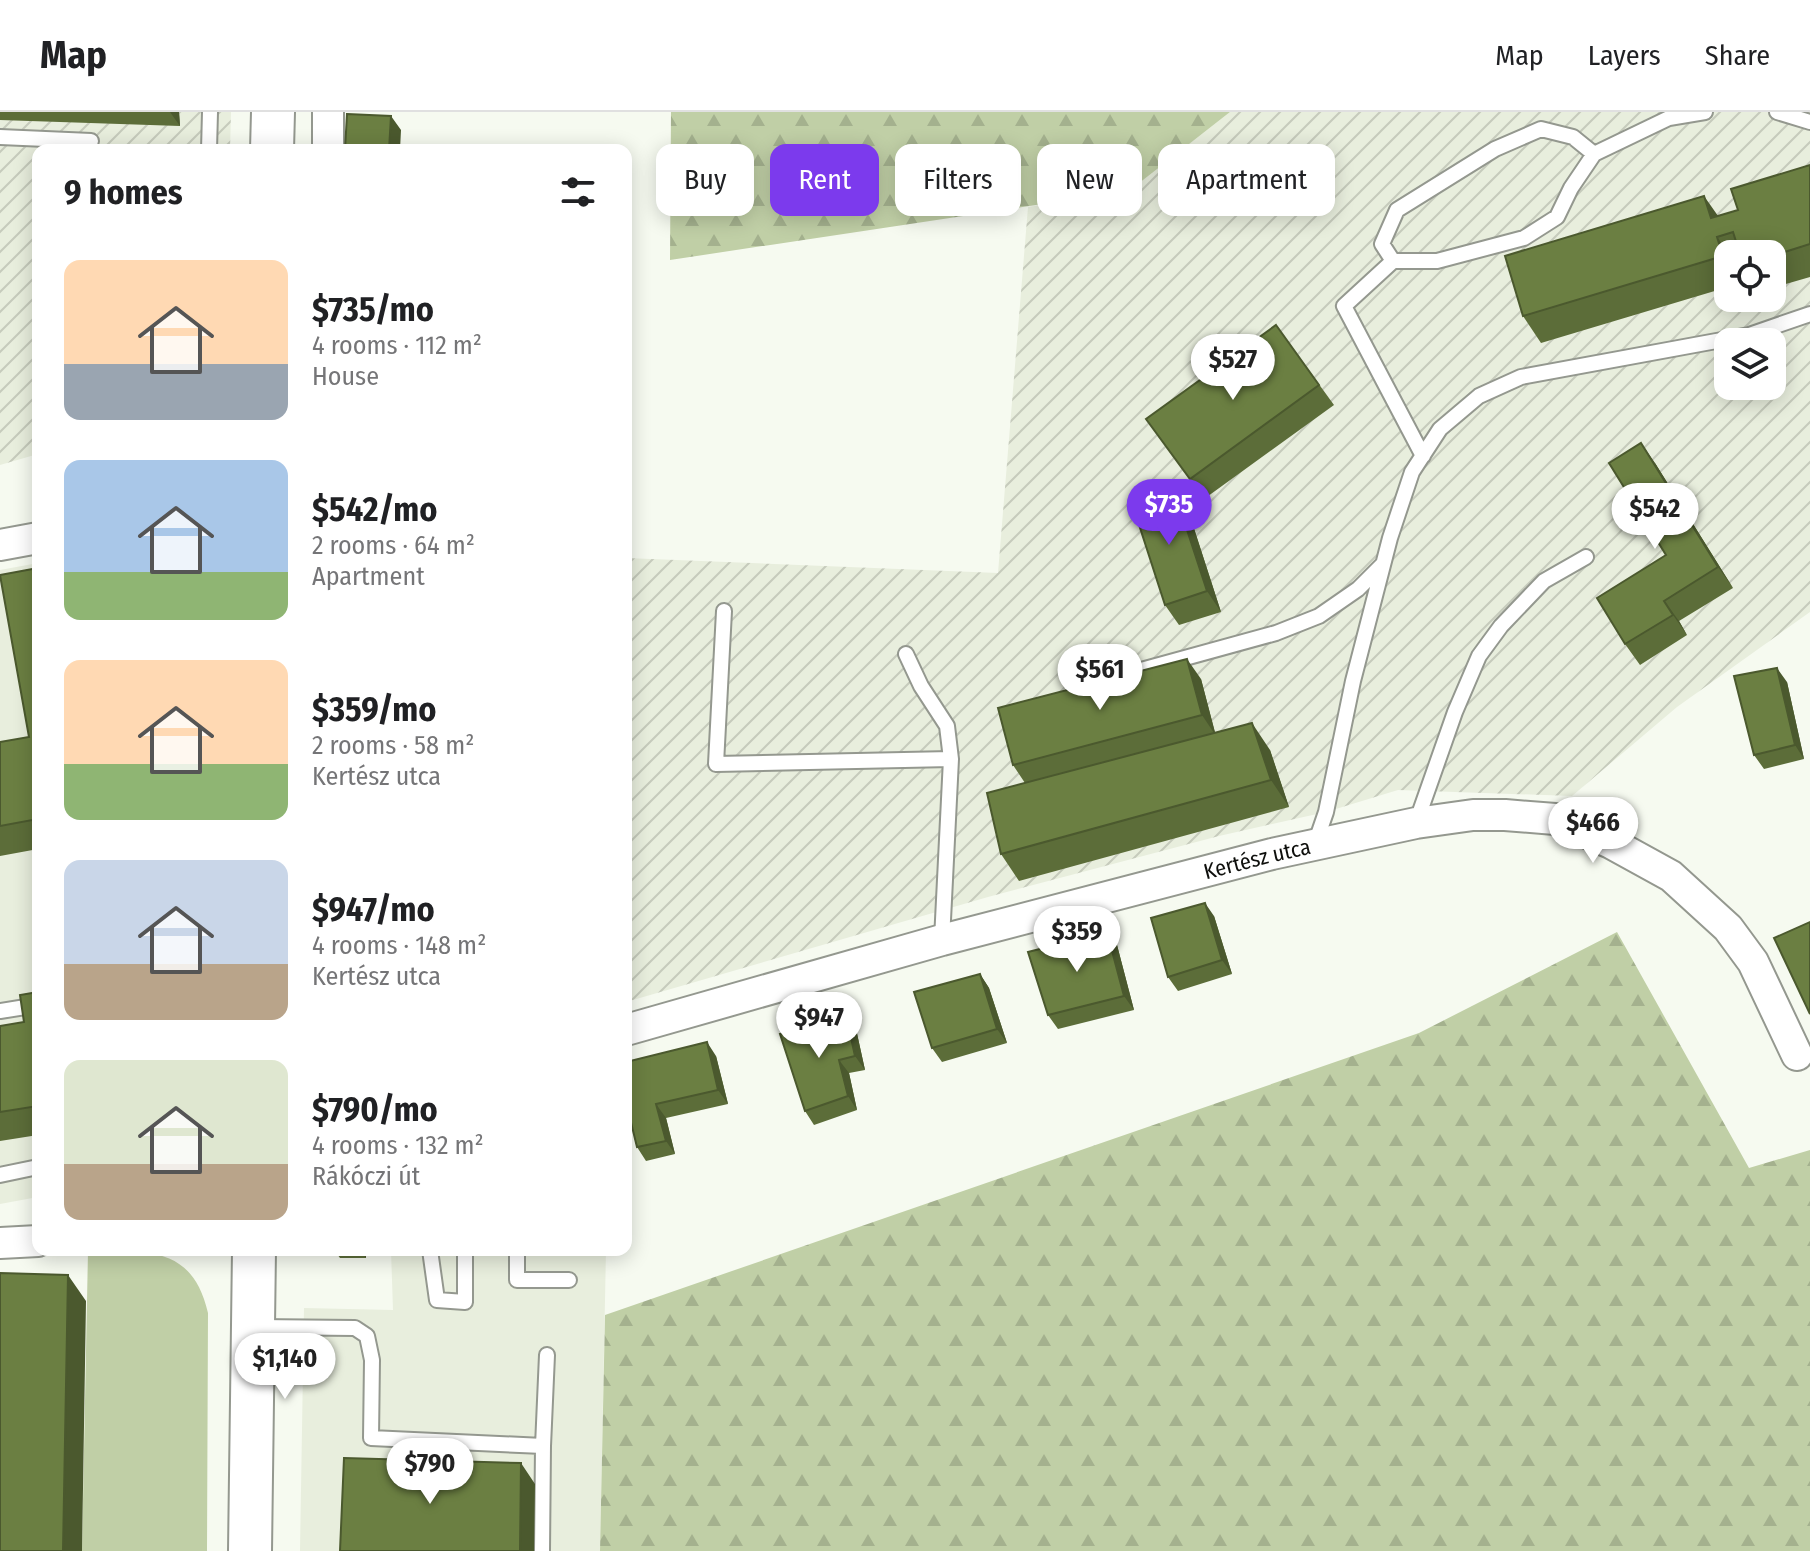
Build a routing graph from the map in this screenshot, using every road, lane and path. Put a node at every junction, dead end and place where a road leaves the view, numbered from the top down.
1 (210, 112) edge
2 (273, 112) edge
3 (328, 112) edge
4 (1705, 112) edge
5 (1777, 112) edge
6 (1810, 122) edge
7 (0, 137) edge
8 (91, 141) dead end
9 (209, 144) edge
10 (272, 144) edge
11 (328, 144) edge
12 (1594, 154) junction
13 (1393, 261) junction
14 (1810, 314) edge
15 (1423, 456) junction
16 (32, 539) edge
17 (0, 545) edge
18 (1586, 557) dead end
19 (1384, 564) junction
20 (724, 611) dead end
21 (906, 654) dead end
22 (1110, 679) edge
23 (951, 759) junction
24 (1416, 823) junction
25 (1315, 845) junction
26 (942, 940) junction
27 (32, 1006) edge
28 (0, 1011) edge
29 (632, 1028) edge
30 (1797, 1055) dead end
31 (32, 1168) edge
32 (0, 1175) edge
33 (32, 1241) edge
34 (0, 1243) edge
35 (254, 1256) edge
36 (431, 1256) edge
37 (465, 1256) edge
38 (517, 1256) edge
39 (569, 1280) dead end
40 (253, 1327) junction
41 (547, 1355) dead end
42 (543, 1446) junction
43 (250, 1551) edge
44 (542, 1551) edge

1 - 9 lane
2 - 10 main road
3 - 11 street
4 - 12 lane
5 - 6 lane
7 - 8 lane
12 - 13 lane
12 - 13 lane
13 - 15 lane
14 - 15 lane
15 - 19 lane
16 - 17 street
18 - 24 lane
19 - 22 lane
19 - 25 lane
20 - 23 lane
21 - 23 lane
23 - 26 lane
24 - 25 street, Kertész utca
24 - 30 street, Kertész utca
25 - 26 street, Kertész utca
26 - 29 street, Kertész utca
27 - 28 lane
31 - 32 lane
33 - 34 street
35 - 40 main road
36 - 37 lane
38 - 39 lane
40 - 42 lane
40 - 43 main road
41 - 42 lane
42 - 44 lane

